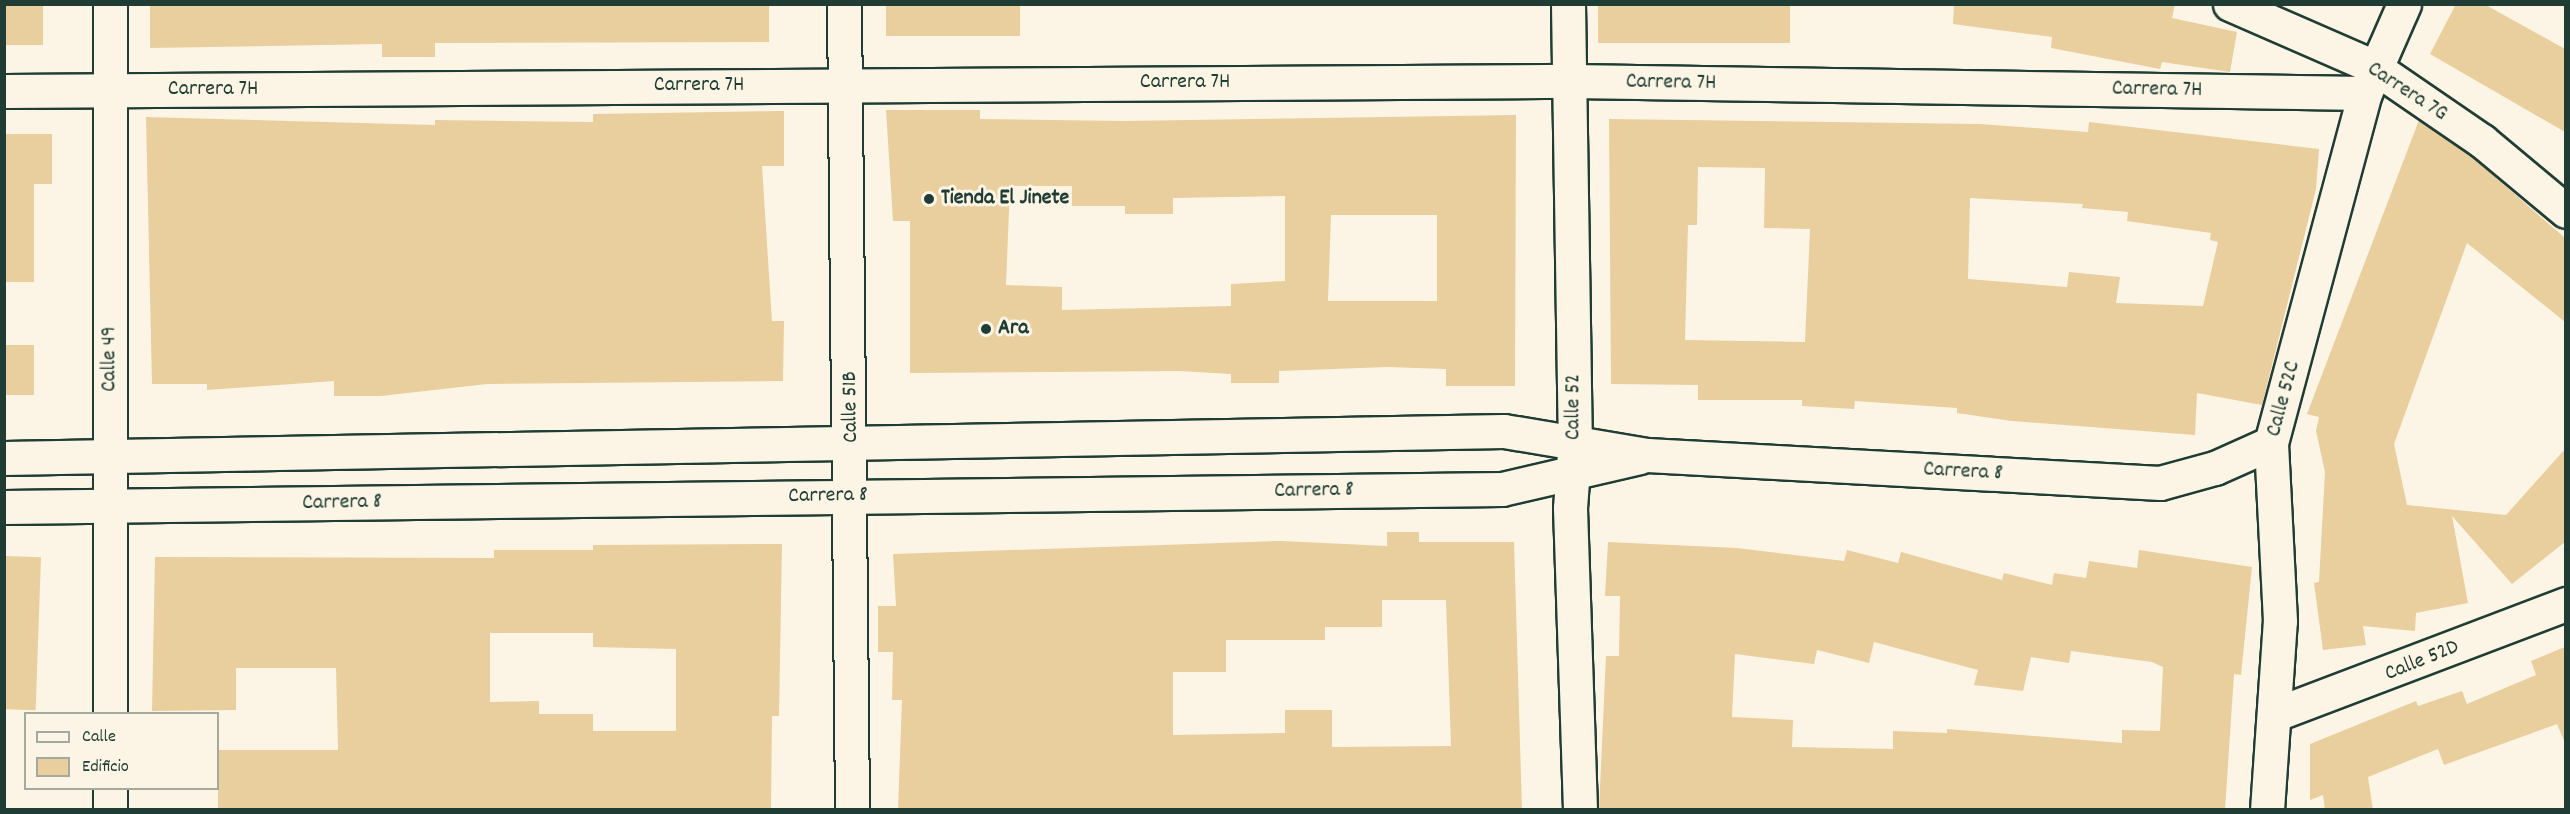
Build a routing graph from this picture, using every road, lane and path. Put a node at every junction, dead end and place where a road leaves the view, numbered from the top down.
1 (110, 4) edge
2 (844, 4) edge
3 (1568, 4) edge
4 (2230, 4) edge
5 (2404, 4) edge
6 (2369, 80) junction
7 (1572, 81) junction
8 (847, 85) junction
9 (110, 90) junction
10 (4, 91) edge
11 (2565, 211) edge
12 (1575, 440) junction
13 (2271, 442) junction
14 (851, 444) junction
15 (1647, 455) junction
16 (110, 457) junction
17 (4, 458) edge
18 (1573, 474) junction
19 (852, 496) junction
20 (110, 506) junction
21 (4, 507) edge
22 (2565, 604) edge
23 (110, 712) edge
24 (2276, 714) junction
25 (110, 790) edge
26 (110, 810) edge
27 (852, 810) edge
28 (1580, 810) edge
29 (2267, 810) edge

1 - 9 street, Calle 49
2 - 8 street, Calle 51B
3 - 7 street, Calle 52
4 - 6 street, Carrera 7G
5 - 6 street, Calle 52C
6 - 7 street, Carrera 7H
6 - 11 street, Carrera 7G
6 - 13 street, Calle 52C
7 - 8 street, Carrera 7H
7 - 12 street, Calle 52
8 - 9 street, Carrera 7H
8 - 14 street, Calle 51B
9 - 10 street, Carrera 7H
9 - 16 street, Calle 49
12 - 14 street, Carrera 8
12 - 15 street, Carrera 8
12 - 18 street, Calle 52
13 - 15 street, Carrera 8
13 - 24 street, Calle 52C
14 - 16 street, Carrera 8
14 - 19 street, Calle 51B
15 - 18 street, Carrera 8
16 - 17 street, Carrera 8
16 - 20 street, Calle 49
18 - 19 street, Carrera 8
18 - 28 street, Calle 52
19 - 20 street, Carrera 8
19 - 27 street, Calle 51B
20 - 21 street, Carrera 8
20 - 23 street, Calle 49
22 - 24 street, Calle 52D
24 - 29 street, Calle 52C
25 - 26 street

